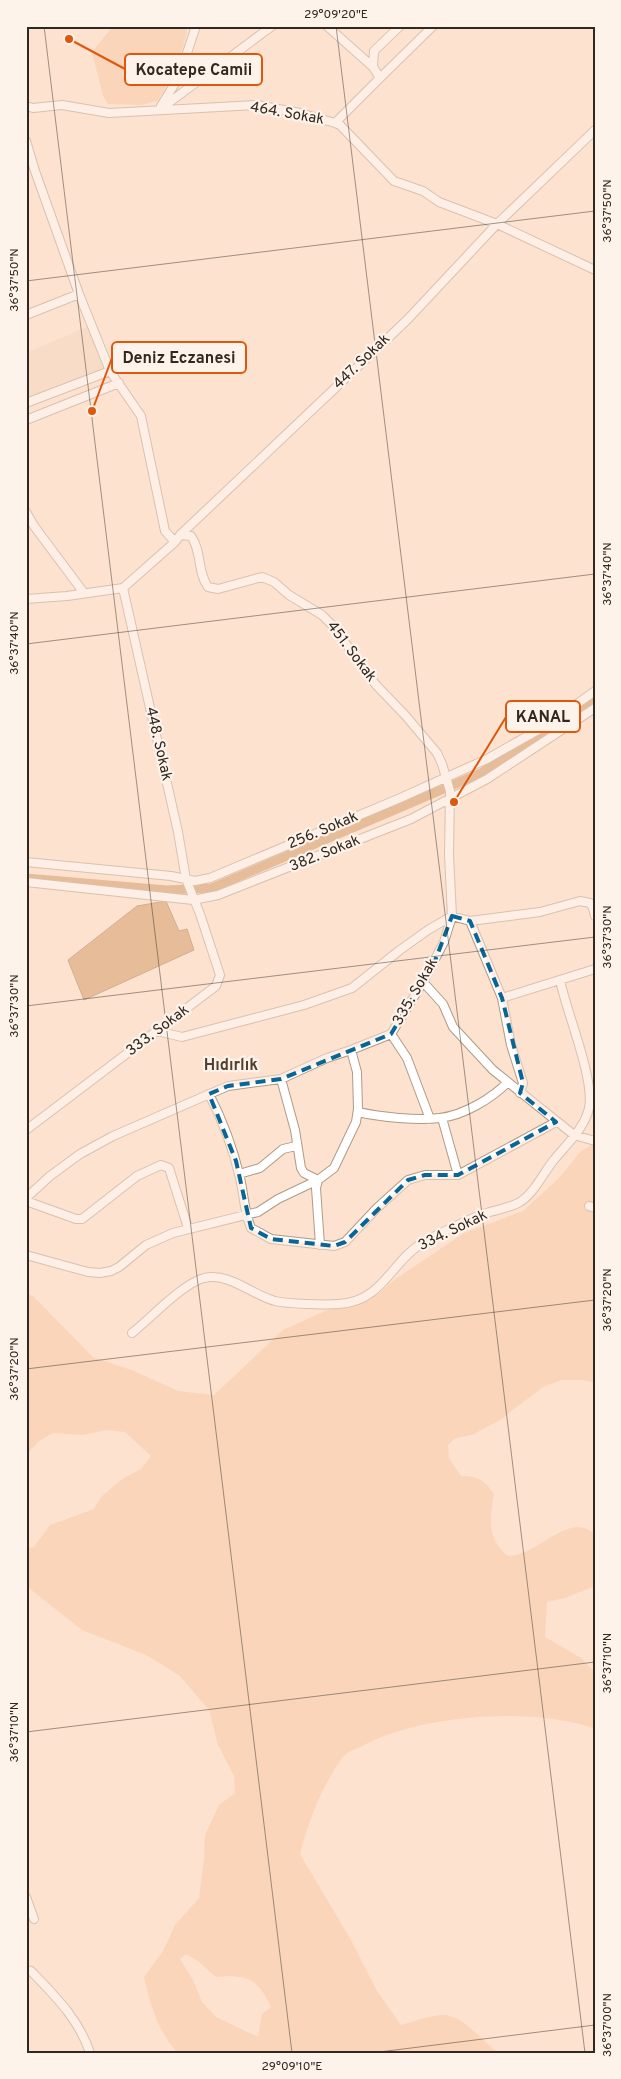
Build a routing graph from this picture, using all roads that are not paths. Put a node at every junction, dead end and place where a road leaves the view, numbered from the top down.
1 (196, 26) edge
2 (272, 26) edge
3 (327, 26) edge
4 (400, 26) edge
5 (433, 26) edge
6 (373, 67) junction
7 (380, 78) junction
8 (26, 106) edge
9 (159, 110) junction
10 (334, 122) junction
11 (595, 130) edge
12 (26, 141) edge
13 (35, 171) junction
14 (26, 176) edge
15 (497, 224) junction
16 (595, 270) edge
17 (79, 294) junction
18 (26, 315) edge
19 (110, 371) junction
20 (119, 383) junction
21 (26, 403) edge
22 (26, 420) edge
23 (26, 512) edge
24 (180, 535) junction
25 (175, 542) junction
26 (122, 588) junction
27 (84, 594) junction
28 (26, 599) edge
29 (595, 691) edge
30 (595, 708) edge
31 (447, 779) junction
32 (450, 795) junction
33 (26, 862) edge
34 (186, 881) junction
35 (26, 882) edge
36 (193, 898) junction
37 (452, 916) junction
38 (595, 916) edge
39 (470, 921) junction
40 (595, 969) edge
41 (560, 980) junction
42 (424, 982) junction
43 (502, 998) junction
44 (157, 1031) junction
45 (392, 1034) junction
46 (351, 1050) junction
47 (281, 1079) junction
48 (508, 1082) junction
49 (520, 1093) junction
50 (209, 1094) junction
51 (358, 1112) junction
52 (442, 1118) junction
53 (430, 1119) junction
54 (556, 1122) junction
55 (26, 1130) edge
56 (574, 1135) junction
57 (595, 1141) edge
58 (296, 1146) junction
59 (239, 1174) junction
60 (458, 1175) junction
61 (318, 1180) junction
62 (26, 1199) edge
63 (246, 1215) junction
64 (188, 1228) junction
65 (320, 1245) junction
66 (26, 1255) edge
67 (132, 1333) dead end
68 (26, 1897) edge
69 (34, 1920) dead end
70 (26, 1970) edge
71 (90, 2053) edge

1 - 9 street
2 - 9 street
3 - 6 street
4 - 6 street
5 - 7 street
6 - 7 street
7 - 10 street
8 - 9 street, 464. Sokak
9 - 10 street, 464. Sokak
10 - 15 street, 464. Sokak
11 - 15 street, 447. Sokak
12 - 13 street
13 - 14 street
13 - 17 street
15 - 16 street, 464. Sokak
15 - 24 street, 447. Sokak
17 - 18 street
17 - 19 street
19 - 20 street
19 - 21 street
20 - 22 street
20 - 25 street
23 - 27 street
24 - 25 street, 447. Sokak
24 - 31 street, 451. Sokak
25 - 26 street, 447. Sokak
26 - 27 street
26 - 34 street, 448. Sokak
27 - 28 street
29 - 31 street, 256. Sokak
30 - 32 street, 382. Sokak
31 - 32 street, 451. Sokak
31 - 34 street, 256. Sokak
32 - 36 street, 382. Sokak
32 - 37 street, 335. Sokak
33 - 34 street, 256. Sokak
34 - 36 street, 448. Sokak
35 - 36 street, 382. Sokak
36 - 44 street, 333. Sokak
37 - 39 street
37 - 42 street, 335. Sokak
37 - 44 street
38 - 39 street
39 - 43 street
40 - 41 street
41 - 43 street
41 - 56 street, 334. Sokak
42 - 45 street, 335. Sokak
42 - 48 street
43 - 49 street
44 - 55 street, 333. Sokak
45 - 46 street, 335. Sokak
45 - 53 street
46 - 47 street, 335. Sokak
46 - 51 street
47 - 50 street, 335. Sokak
47 - 58 street
48 - 49 street
48 - 52 street
49 - 54 street
50 - 59 street
50 - 62 street, 335. Sokak
51 - 53 street
51 - 61 street
52 - 53 street
52 - 60 street
54 - 56 street
54 - 60 street
56 - 57 street
56 - 67 street, 334. Sokak
58 - 59 street
58 - 61 street
59 - 63 street
60 - 65 street
61 - 63 street
61 - 65 street
62 - 64 street
63 - 64 street
63 - 65 street
64 - 66 street
68 - 69 street
70 - 71 street

